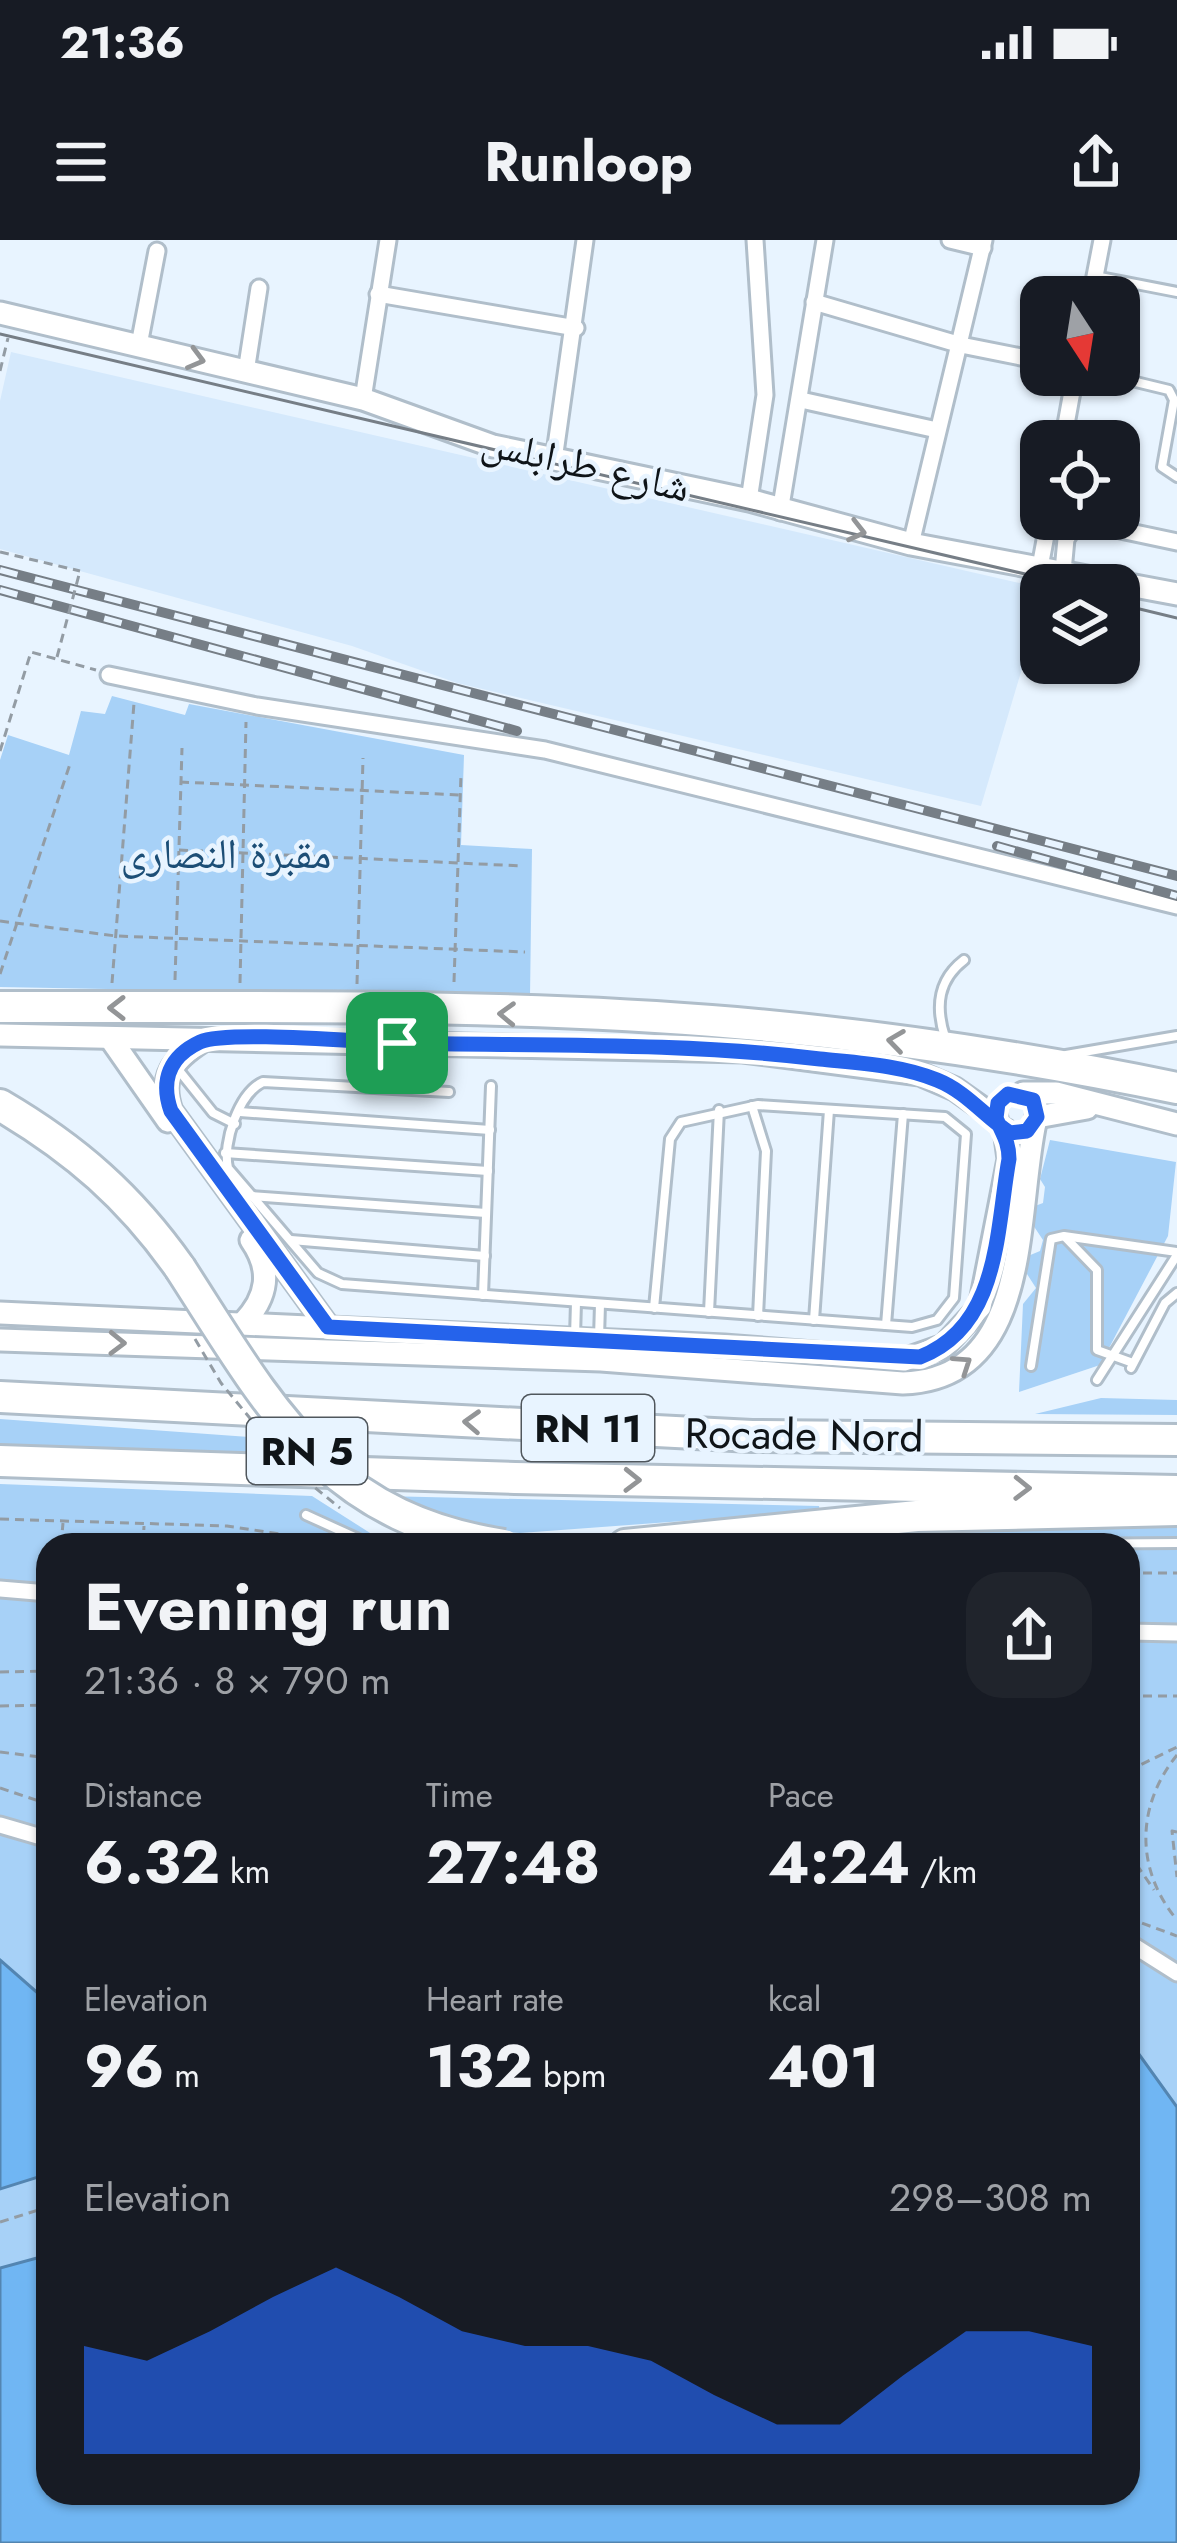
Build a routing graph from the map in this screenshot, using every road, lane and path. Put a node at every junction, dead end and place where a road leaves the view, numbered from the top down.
1 (388, 240) edge
2 (585, 240) edge
3 (754, 240) edge
4 (826, 240) edge
5 (950, 240) edge
6 (1102, 240) edge
7 (984, 244) edge
8 (157, 251) dead end
9 (1094, 275) joint
10 (259, 288) dead end
11 (1177, 292) edge
12 (378, 294) junction
13 (814, 302) junction
14 (7, 315) edge
15 (576, 328) junction
16 (140, 345) junction
17 (961, 345) junction
18 (1020, 357) edge
19 (0, 371) edge
20 (246, 373) junction
21 (1140, 383) edge
22 (363, 399) junction
23 (801, 400) junction
24 (937, 430) junction
25 (554, 460) junction
26 (1177, 477) edge
27 (748, 500) junction
28 (780, 512) junction
29 (1177, 542) edge
30 (911, 544) junction
31 (0, 553) edge
32 (1023, 564) edge
33 (1064, 564) edge
34 (1140, 587) edge
35 (1177, 594) edge
36 (57, 657) junction
37 (109, 675) joint
38 (134, 703) dead end
39 (246, 721) dead end
40 (182, 748) dead end
41 (0, 751) edge
42 (363, 758) dead end
43 (71, 761) dead end
44 (461, 774) dead end
45 (180, 782) junction
46 (244, 784) junction
47 (362, 790) junction
48 (460, 795) junction
49 (179, 850) junction
50 (242, 854) junction
51 (360, 859) junction
52 (458, 863) junction
53 (523, 866) dead end
54 (1177, 906) edge
55 (0, 921) edge
56 (17, 926) junction
57 (116, 936) junction
58 (176, 938) junction
59 (240, 940) junction
60 (358, 945) junction
61 (455, 949) junction
62 (525, 952) dead end
63 (964, 960) dead end
64 (0, 974) edge
65 (175, 983) dead end
66 (240, 988) dead end
67 (112, 989) dead end
68 (357, 989) dead end
69 (454, 990) dead end
70 (0, 1007) edge
71 (0, 1035) edge
72 (1177, 1036) edge
73 (110, 1038) junction
74 (204, 1040) junction
75 (950, 1049) junction
76 (1044, 1061) junction
77 (173, 1062) junction
78 (491, 1086) dead end
79 (1177, 1088) edge
80 (449, 1092) dead end
81 (1023, 1094) junction
82 (0, 1105) edge
83 (752, 1106) junction
84 (719, 1110) junction
85 (829, 1110) junction
86 (1112, 1110) junction
87 (240, 1112) junction
88 (903, 1114) junction
89 (1036, 1120) junction
90 (235, 1124) junction
91 (1000, 1124) junction
92 (1177, 1124) edge
93 (490, 1130) junction
94 (225, 1153) junction
95 (488, 1171) junction
96 (249, 1196) junction
97 (487, 1213) junction
98 (1064, 1236) junction
99 (289, 1240) junction
100 (1177, 1253) edge
101 (485, 1256) junction
102 (1177, 1293) edge
103 (483, 1295) junction
104 (576, 1302) junction
105 (600, 1304) junction
106 (654, 1308) junction
107 (710, 1312) junction
108 (0, 1313) edge
109 (758, 1316) junction
110 (814, 1320) junction
111 (243, 1323) junction
112 (886, 1325) junction
113 (328, 1327) junction
114 (575, 1339) junction
115 (0, 1340) edge
116 (598, 1341) junction
117 (1113, 1358) junction
118 (1031, 1366) dead end
119 (1096, 1380) dead end
120 (0, 1397) edge
121 (1177, 1440) edge
122 (0, 1461) edge
123 (1177, 1491) edge
124 (1177, 1510) edge
125 (306, 1515) dead end
126 (0, 1519) edge
127 (63, 1521) junction
128 (144, 1524) junction
129 (914, 1531) edge
130 (62, 1533) edge
131 (144, 1533) edge
132 (294, 1533) edge
133 (346, 1533) edge
134 (452, 1533) edge
135 (873, 1533) edge
136 (958, 1533) edge
137 (1140, 1541) edge
138 (1177, 1543) edge
139 (1140, 1573) edge
140 (1177, 1573) edge
141 (0, 1589) edge
142 (36, 1592) edge
143 (1140, 1632) edge
144 (1177, 1633) edge
145 (36, 1671) edge
146 (0, 1672) edge
147 (1140, 1696) edge
148 (1177, 1696) edge
149 (36, 1705) edge
150 (0, 1706) edge
151 (1177, 1747) edge
152 (0, 1752) edge
153 (1177, 1755) edge
154 (36, 1756) edge
155 (1140, 1765) edge
156 (0, 1788) edge
157 (36, 1800) edge
158 (0, 1825) edge
159 (1177, 1832) edge
160 (36, 1836) edge
161 (1140, 1869) edge
162 (1177, 1877) edge
163 (1165, 1905) junction
164 (1177, 1920) edge
165 (1140, 1922) edge
166 (1177, 1936) edge
167 (1140, 1950) edge
168 (1177, 1973) edge
169 (36, 2211) edge
170 (0, 2222) edge

1 - 12 street
2 - 15 street
3 - 27 street
4 - 13 street
5 - 7 street
6 - 9 street
7 - 17 street
8 - 16 street
9 - 11 lane
10 - 20 street
12 - 15 street
12 - 22 street
13 - 17 street
13 - 23 street
14 - 16 street, شارع طرابلس
14 - 19 path
15 - 25 street
16 -> 20 street, شارع طرابلس
17 - 18 street
17 - 24 street
20 - 22 street, شارع طرابلس
21 - 26 lane
22 - 25 street, شارع طرابلس
23 - 24 street
23 - 28 street
24 - 30 street
25 - 27 street, شارع طرابلس
27 - 28 street, شارع طرابلس
28 -> 30 street, شارع طرابلس
29 - 33 street
30 - 32 street, شارع طرابلس
31 - 36 path, bridge
34 - 35 street, شارع طرابلس
36 - 37 path
36 - 41 path
37 - 54 street
38 - 57 path
39 - 46 path
40 - 45 path
42 - 47 path
43 - 56 path
44 - 48 path
45 - 46 path
45 - 49 path
46 - 47 path
46 - 50 path
47 - 48 path
47 - 51 path
48 - 52 path
49 - 50 path
49 - 58 path
50 - 51 path
50 - 59 path
51 - 52 path
51 - 60 path
52 - 53 path
52 - 61 path
55 - 56 path
56 - 57 path
56 - 64 path
57 - 58 path
57 - 67 path
58 - 59 path
58 - 65 path
59 - 60 path
59 - 66 path
60 - 61 path
60 - 68 path
61 - 62 path
61 - 69 path
63 - 75 lane
75 -> 70 highway
71 - 73 street
72 - 76 lane
73 - 74 street
73 - 111 street
74 - 77 street
74 - 91 street
75 - 76 highway
76 - 79 highway
77 - 90 lane
77 - 113 street
78 - 93 lane
80 - 87 lane
81 - 86 street
81 - 89 street
81 - 91 street
82 - 134 highway, RN 5, bridge
83 - 84 lane
83 - 85 lane
83 - 109 lane
84 - 106 lane
84 - 107 lane
85 - 88 lane
85 - 110 lane
86 - 89 street
86 - 92 street
87 - 90 lane
87 - 93 lane
88 - 112 lane
88 - 112 lane
89 - 91 street
115 -> 89 street
90 - 94 lane
91 - 116 street
93 - 95 lane
94 - 95 lane
94 - 96 lane
95 - 97 lane
96 - 97 lane
96 - 99 lane
97 - 101 lane
98 - 100 lane
98 - 117 lane
98 - 118 lane
99 - 101 lane
99 - 103 lane
100 - 117 lane
101 - 103 lane
102 - 117 lane
103 - 104 lane
104 - 105 lane
104 - 114 lane
105 - 106 lane
105 - 116 lane
106 - 107 lane
107 - 109 lane
108 - 111 street
109 - 110 lane
110 - 112 lane
111 - 113 street
113 - 114 street
114 - 116 street
117 - 119 lane
121 -> 120 highway, Rocade Nord / RN 11
122 -> 123 highway, Rocade Nord / RN 11
124 - 129 highway, Rocade Nord
125 - 133 lane
126 - 127 path
127 - 128 path
127 - 130 path
128 - 131 path
128 - 132 path
129 - 135 highway, Rocade Nord
129 - 136 lane
137 - 138 lane
139 - 140 path
141 - 142 street
143 - 144 street
145 - 146 path
147 - 148 path
149 - 150 path
151 - 155 path
152 - 154 path
153 - 163 path
156 - 157 path
158 - 160 street
159 - 162 path
161 - 163 path
163 - 164 path
165 - 166 path
167 - 168 street
169 - 170 path

